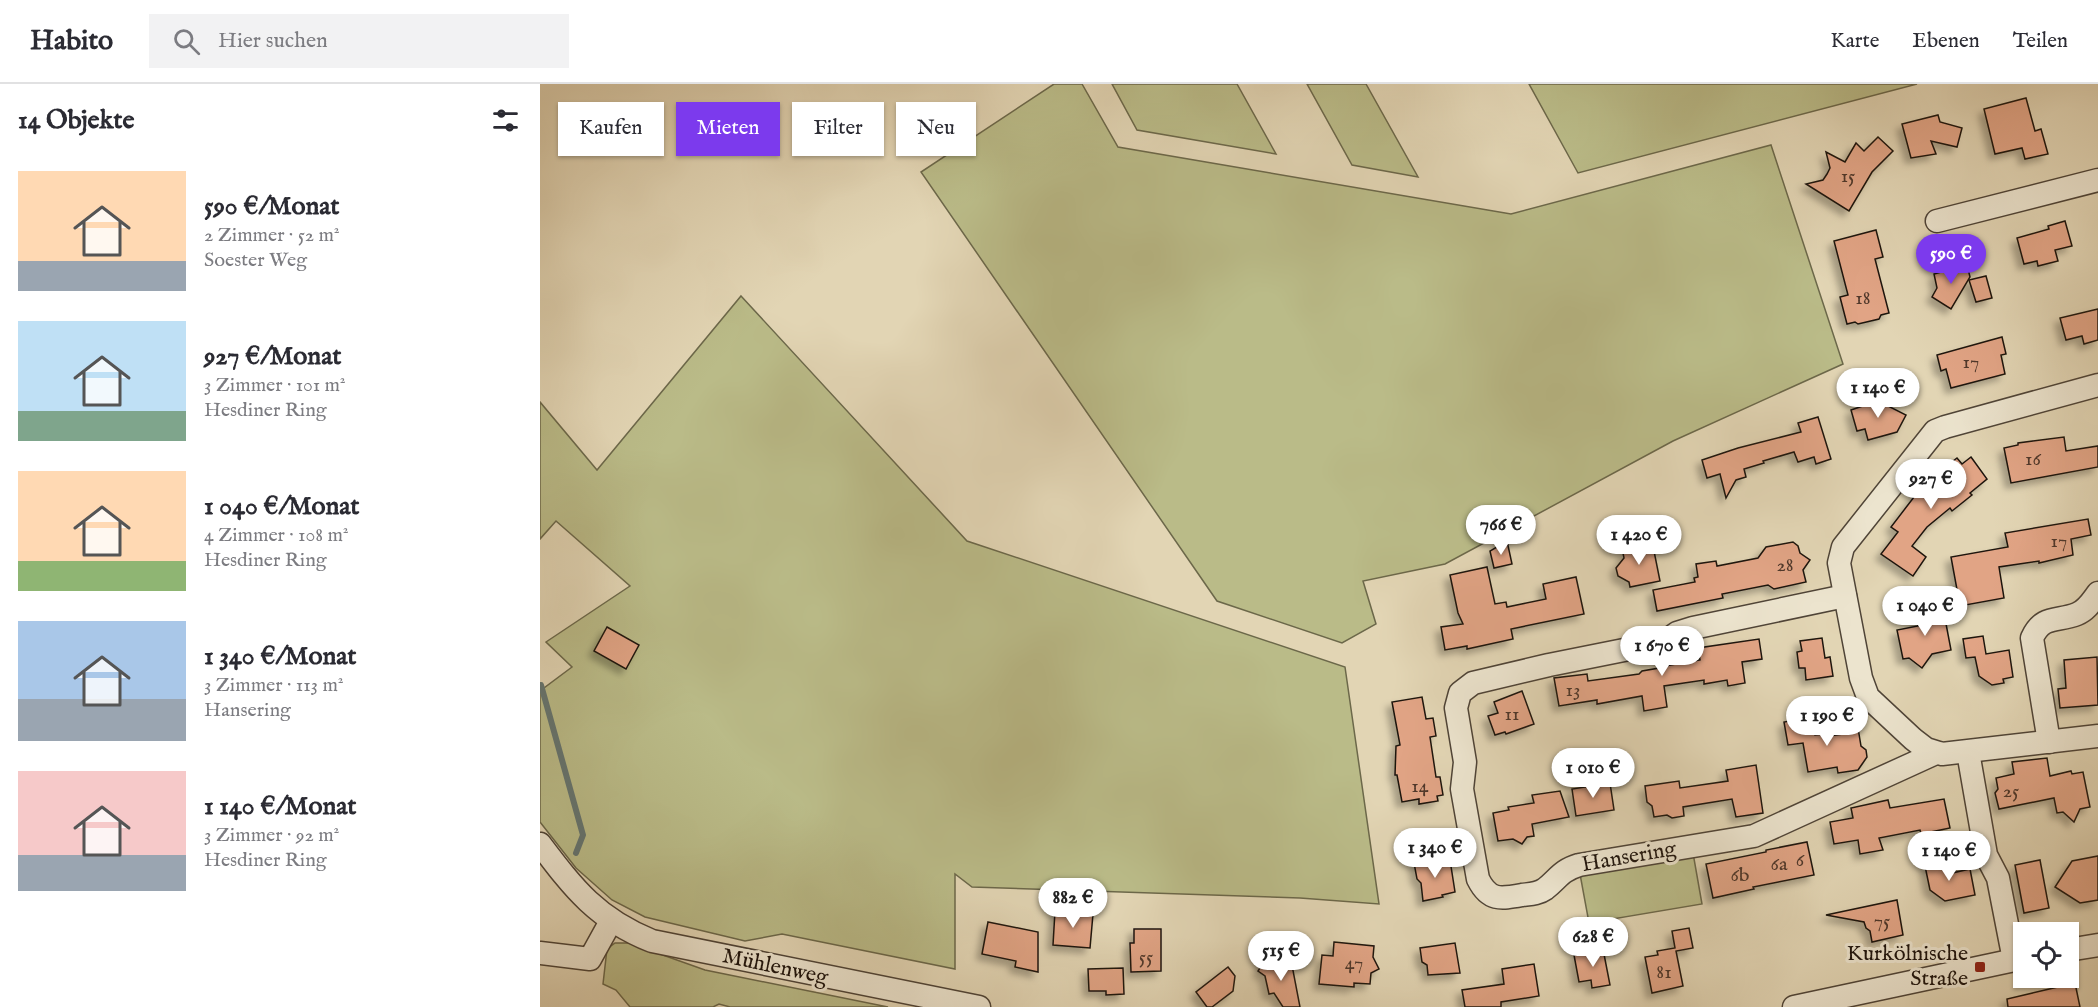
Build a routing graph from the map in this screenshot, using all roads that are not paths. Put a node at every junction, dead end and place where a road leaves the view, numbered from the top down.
1 (2098, 180) edge
2 (1937, 221) dead end
3 (2098, 385) edge
4 (2098, 593) edge
5 (1845, 596) junction
6 (2098, 736) edge
7 (2049, 742) junction
8 (1968, 752) junction
9 (1936, 753) junction
10 (540, 844) edge
11 (611, 921) junction
12 (2013, 936) edge
13 (2098, 945) edge
14 (2079, 948) edge
15 (540, 953) edge
16 (2013, 960) edge
17 (979, 1007) edge
18 (1794, 1007) edge

1 - 2 street
3 - 5 street
4 - 7 street
5 - 9 street
5 - 9 street, Hansering
6 - 7 street
7 - 8 street
8 - 9 street
8 - 12 street
10 - 11 street, Mühlenweg
11 - 15 street
11 - 17 street, Mühlenweg
13 - 14 street
16 - 18 street

